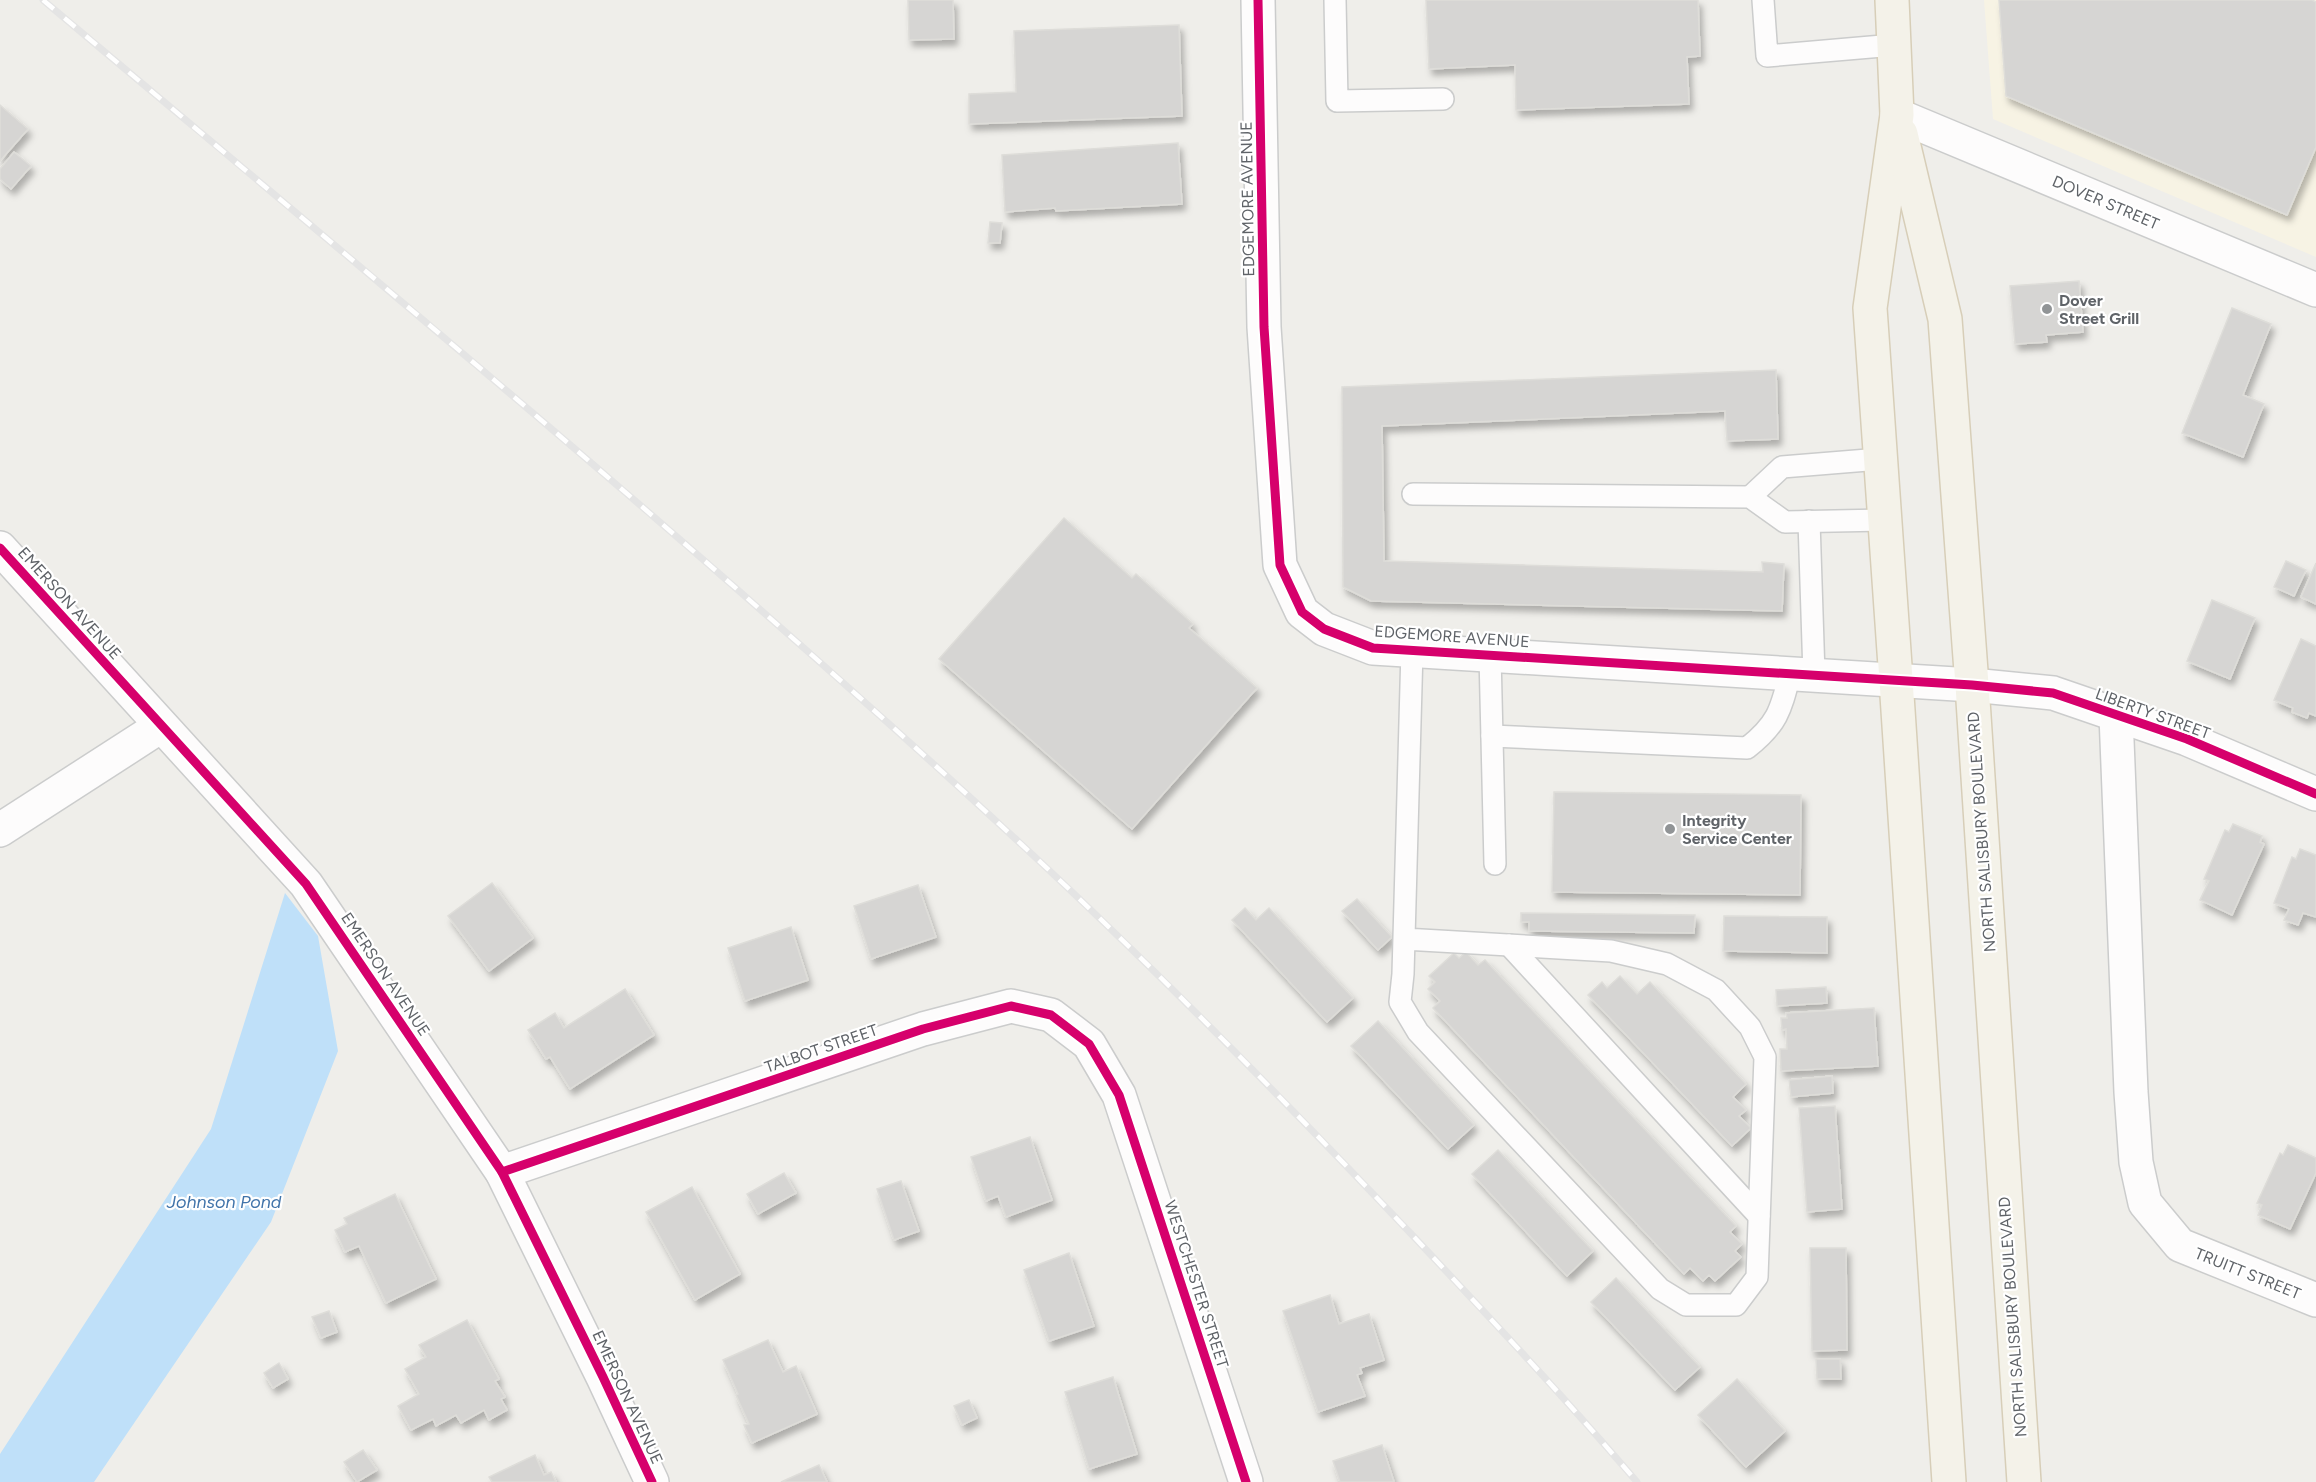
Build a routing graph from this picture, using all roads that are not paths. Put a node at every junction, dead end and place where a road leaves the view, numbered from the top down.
1 (1258, 0) edge
2 (1335, 0) edge
3 (1763, 0) edge
4 (1892, 0) edge
5 (1894, 45) junction
6 (1443, 99) dead end
7 (1897, 115) junction
8 (2316, 290) edge
9 (1880, 459) junction
10 (1413, 494) dead end
11 (1750, 497) junction
12 (1884, 520) junction
13 (1809, 521) junction
14 (0, 548) edge
15 (1412, 650) junction
16 (1490, 655) junction
17 (1802, 675) junction
18 (1896, 680) junction
19 (1972, 685) junction
20 (2116, 715) junction
21 (161, 726) junction
22 (1492, 736) junction
23 (2316, 794) edge
24 (0, 830) edge
25 (1494, 864) dead end
26 (1404, 939) junction
27 (1509, 945) junction
28 (1119, 1095) joint
29 (502, 1172) junction
30 (1759, 1216) junction
31 (2316, 1300) edge
32 (652, 1482) edge
33 (1246, 1482) edge
34 (1948, 1482) edge
35 (2024, 1482) edge

1 - 15 street, EDGEMORE AVENUE
2 - 6 lane
3 - 5 lane
4 - 5 main road, NORTH SALISBURY BOULEVARD
5 - 7 main road, NORTH SALISBURY BOULEVARD
7 - 8 street, DOVER STREET
7 - 9 main road, NORTH SALISBURY BOULEVARD
7 - 19 main road, NORTH SALISBURY BOULEVARD
9 - 11 lane
9 - 12 main road, NORTH SALISBURY BOULEVARD
10 - 11 lane
11 - 13 lane
12 - 13 lane
12 - 18 main road, NORTH SALISBURY BOULEVARD
13 - 17 lane
14 - 21 street, EMERSON AVENUE
15 - 16 street, EDGEMORE AVENUE
15 - 26 lane
16 - 17 street, EDGEMORE AVENUE
16 - 22 lane
17 - 18 street, EDGEMORE AVENUE
17 - 22 lane
18 - 19 street, EDGEMORE AVENUE
18 - 34 main road, NORTH SALISBURY BOULEVARD
19 - 20 street, LIBERTY STREET
19 - 35 main road, NORTH SALISBURY BOULEVARD
20 - 23 street, LIBERTY STREET
20 - 31 street, TRUITT STREET
21 - 24 street
21 - 29 street, EMERSON AVENUE
22 - 25 lane
26 - 27 lane
26 - 30 lane
27 - 30 lane
27 - 30 lane
28 - 29 street, TALBOT STREET
28 - 33 street, WESTCHESTER STREET
29 - 32 street, EMERSON AVENUE

